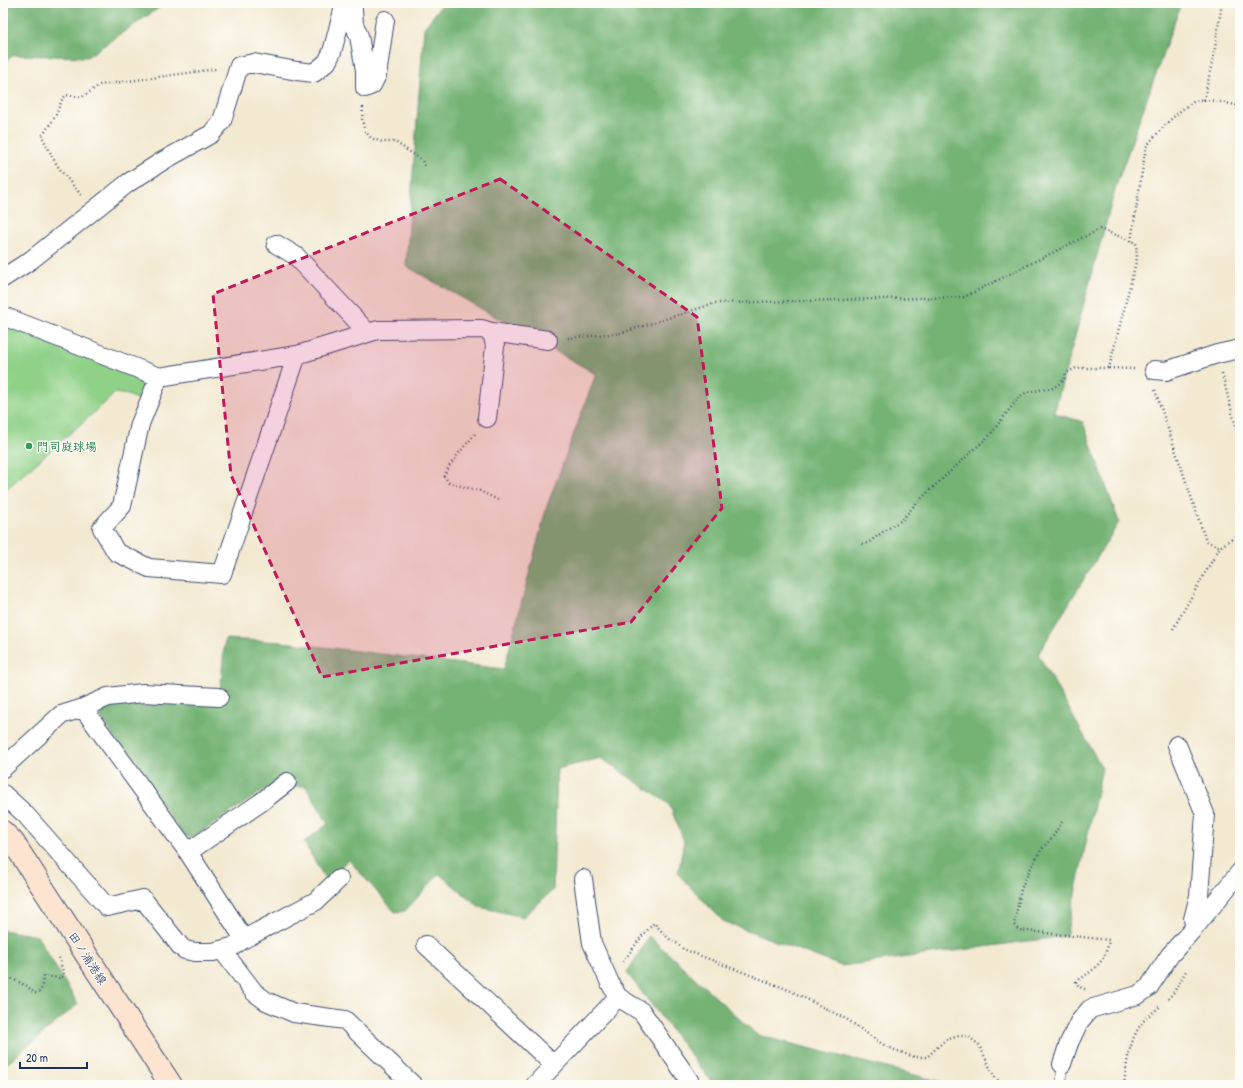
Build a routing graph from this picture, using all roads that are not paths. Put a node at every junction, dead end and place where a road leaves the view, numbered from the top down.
1 (346, 3) edge
2 (351, 3) edge
3 (385, 20) dead end
4 (276, 244) dead end
5 (3, 278) edge
6 (3, 316) edge
7 (492, 332) junction
8 (368, 333) junction
9 (548, 340) road end
10 (1240, 349) edge
11 (297, 355) junction
12 (1152, 370) road end
13 (159, 377) junction
14 (487, 418) road end
15 (219, 697) dead end
16 (83, 708) junction
17 (1177, 745) dead end
18 (3, 768) edge
19 (287, 782) dead end
20 (3, 794) edge
21 (3, 832) edge
22 (188, 852) junction
23 (1240, 872) edge
24 (339, 878) dead end
25 (583, 879) dead end
26 (1195, 927) junction
27 (244, 939) junction
28 (426, 945) dead end
29 (222, 950) junction
30 (614, 990) junction
31 (1062, 1064) joint
32 (554, 1065) junction
33 (171, 1085) edge
34 (413, 1085) edge
35 (535, 1085) edge
36 (685, 1085) edge
37 (1061, 1085) edge

1 - 5 street
2 - 3 street
4 - 8 street
6 - 13 street
7 - 8 street
7 - 9 street
7 - 14 street
8 - 11 street
10 - 12 street
11 - 13 street
11 - 13 street
15 - 16 street
16 - 18 street
16 - 22 street
17 - 26 street
19 - 22 street
20 - 29 street
21 - 33 main road, 田ノ浦港線
22 - 27 street
23 - 26 street
24 - 27 street
25 - 30 street
26 - 31 street
27 - 29 street
28 - 32 street
29 - 34 street
30 - 32 street
30 - 36 street
31 - 37 lane
32 - 35 street

